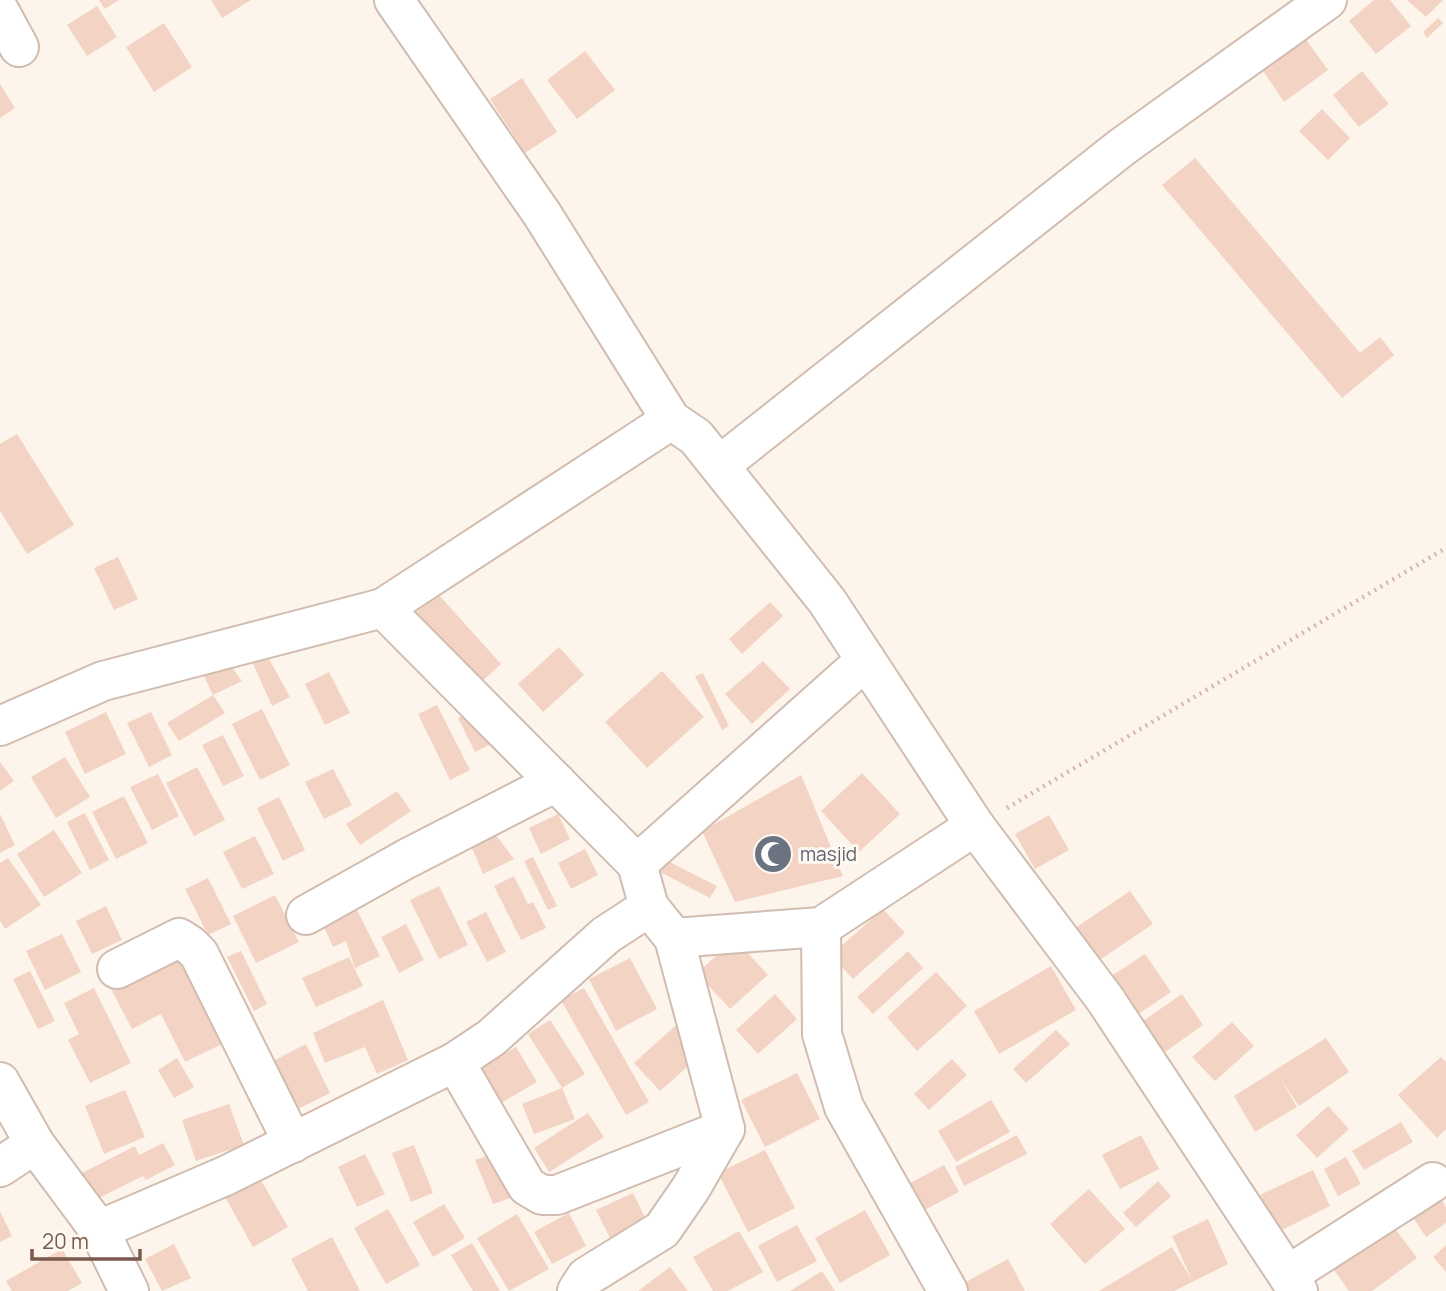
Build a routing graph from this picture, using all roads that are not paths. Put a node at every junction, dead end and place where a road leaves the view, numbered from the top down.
1 (394, 0) edge
2 (1327, 0) edge
3 (0, 12) edge
4 (19, 47) dead end
5 (671, 420) junction
6 (720, 465) junction
7 (383, 608) junction
8 (866, 660) junction
9 (0, 726) edge
10 (556, 782) junction
11 (975, 826) junction
12 (637, 863) junction
13 (649, 907) junction
14 (306, 915) dead end
15 (821, 927) junction
16 (674, 938) junction
17 (117, 970) dead end
18 (455, 1062) junction
19 (0, 1082) edge
20 (725, 1129) junction
21 (293, 1143) junction
22 (35, 1144) junction
23 (0, 1167) edge
24 (1433, 1182) dead end
25 (99, 1230) junction
26 (1293, 1283) edge
27 (129, 1291) edge
28 (577, 1291) edge
29 (948, 1291) edge

1 - 5 street
2 - 6 street
3 - 4 street
5 - 6 street
5 - 7 street
6 - 8 street
7 - 9 street
7 - 10 street
8 - 11 street
8 - 12 street
10 - 12 street
10 - 14 street
11 - 15 street
11 - 26 street
12 - 13 street
13 - 16 street
13 - 18 street
15 - 16 street
15 - 29 street
16 - 20 street
17 - 21 street
18 - 20 street
18 - 21 street
19 - 22 street
20 - 28 street
21 - 25 street
22 - 23 street
22 - 25 street
24 - 26 street
25 - 27 street

